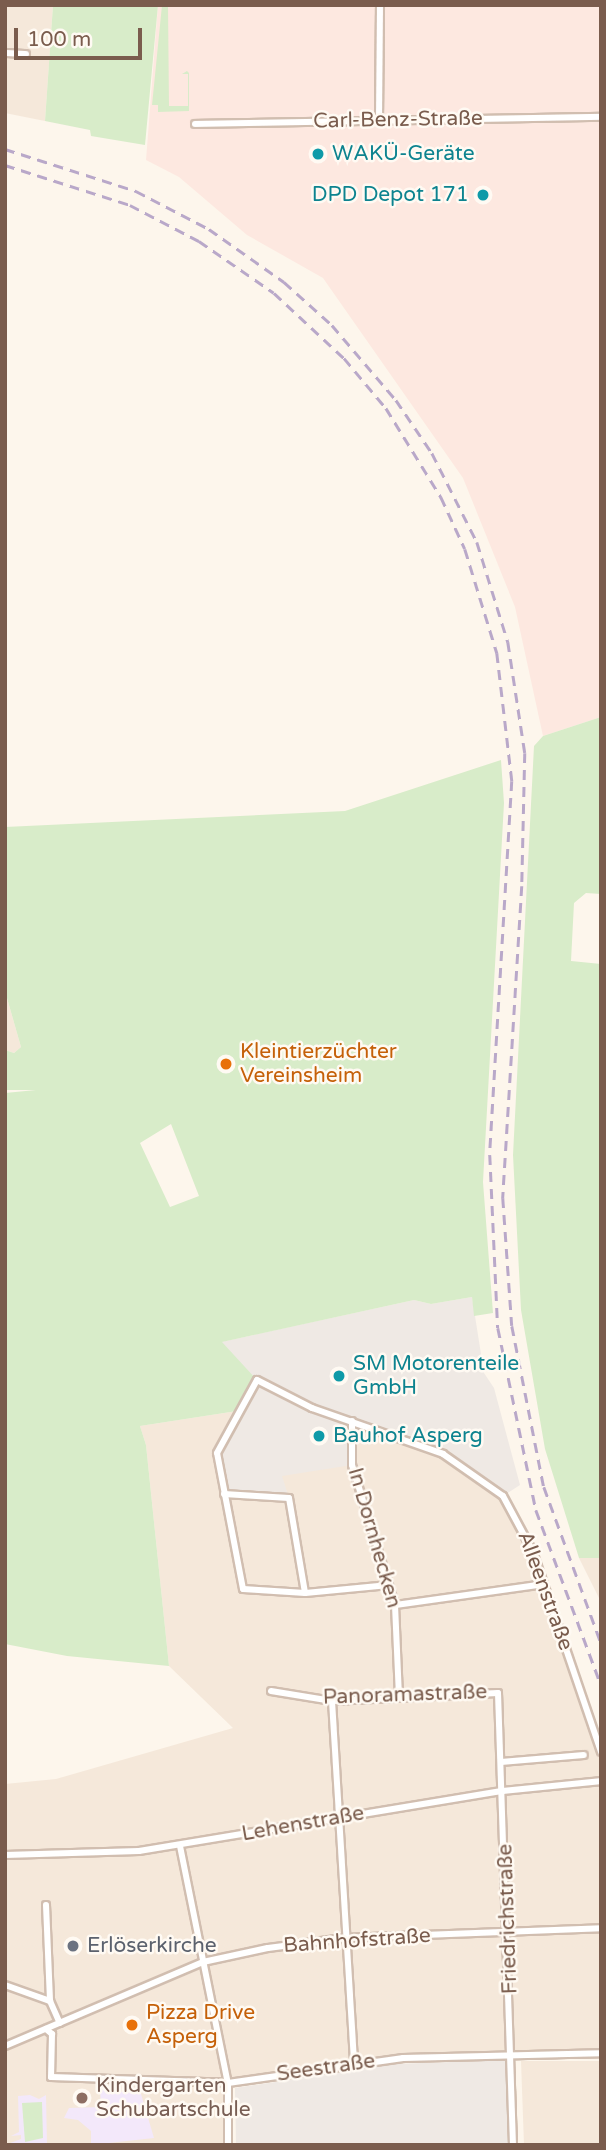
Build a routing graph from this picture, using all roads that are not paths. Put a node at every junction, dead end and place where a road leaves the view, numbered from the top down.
1 (380, 5) edge
2 (5, 52) edge
3 (26, 54) dead end
4 (601, 117) edge
5 (379, 119) junction
6 (195, 124) dead end
7 (352, 1422) junction
8 (224, 1494) junction
9 (544, 1584) junction
10 (389, 1586) junction
11 (305, 1593) junction
12 (396, 1605) junction
13 (271, 1691) dead end
14 (498, 1693) joint
15 (399, 1697) junction
16 (332, 1701) junction
17 (601, 1752) edge
18 (584, 1755) dead end
19 (501, 1762) junction
20 (601, 1781) edge
21 (503, 1791) junction
22 (335, 1817) junction
23 (180, 1846) junction
24 (5, 1855) edge
25 (46, 1905) dead end
26 (601, 1928) edge
27 (509, 1932) junction
28 (344, 1938) junction
29 (203, 1962) junction
30 (5, 1985) edge
31 (50, 2001) junction
32 (60, 2023) junction
33 (46, 2029) junction
34 (5, 2046) edge
35 (601, 2053) edge
36 (511, 2055) junction
37 (354, 2062) junction
38 (228, 2083) junction
39 (228, 2145) edge
40 (513, 2145) edge

1 - 5 street
2 - 3 street
4 - 5 street, Carl-Benz-Straße
5 - 6 street, Carl-Benz-Straße
7 - 8 street, Alleenstraße
7 - 9 street, Alleenstraße
7 - 10 street, In Dornhecken
8 - 11 street
8 - 11 street
9 - 12 street
9 - 17 street, Alleenstraße
10 - 11 street
10 - 12 street, In Dornhecken
12 - 15 street, In Dornhecken
13 - 16 street, Panoramastraße
14 - 15 street, Panoramastraße
14 - 19 street, Friedrichstraße
15 - 16 street, Panoramastraße
16 - 22 street
18 - 19 street
19 - 21 street, Friedrichstraße
20 - 21 street, Lehenstraße
21 - 22 street, Lehenstraße
21 - 27 street, Friedrichstraße
22 - 23 street, Lehenstraße
22 - 28 street
23 - 24 street, Lehenstraße
23 - 29 street
25 - 31 street
26 - 27 street, Bahnhofstraße
27 - 28 street, Bahnhofstraße
27 - 36 street, Friedrichstraße
28 - 29 street, Bahnhofstraße
28 - 37 street
29 - 32 street, Bahnhofstraße
29 - 38 street
30 - 31 street
31 - 32 street
32 - 33 street, Bahnhofstraße
33 - 34 street, Bahnhofstraße
33 - 38 street, Seestraße
35 - 36 street, Seestraße
36 - 37 street, Seestraße
36 - 40 street, Friedrichstraße
37 - 38 street, Seestraße
38 - 39 street

